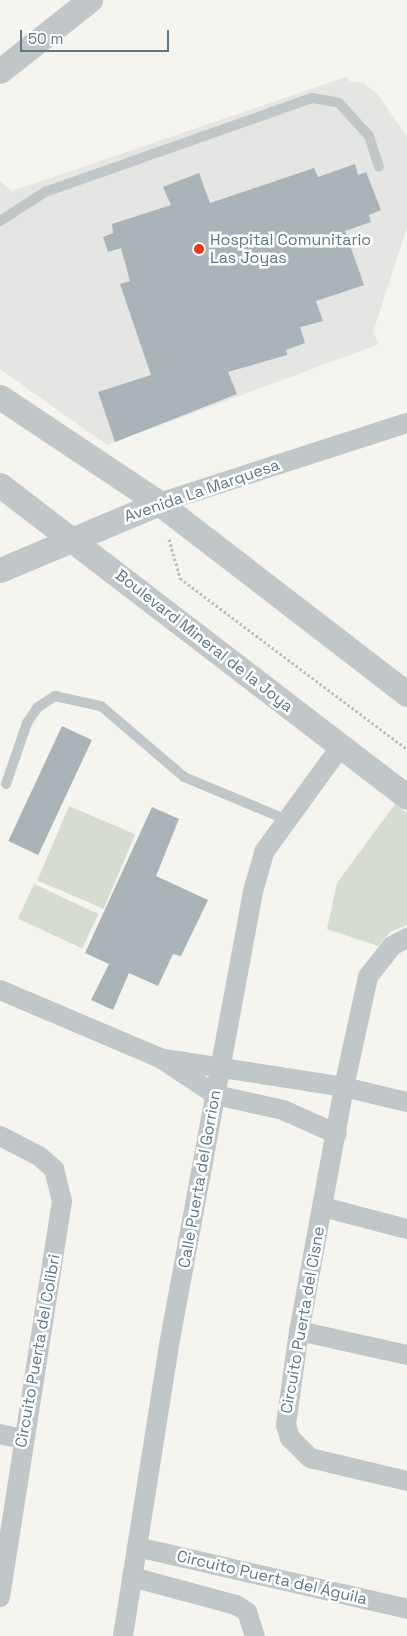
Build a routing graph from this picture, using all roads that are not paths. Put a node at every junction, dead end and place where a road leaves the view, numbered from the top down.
1 (90, 0) edge
2 (0, 71) edge
3 (379, 166) dead end
4 (1, 219) edge
5 (0, 398) edge
6 (407, 423) edge
7 (0, 486) edge
8 (159, 503) junction
9 (73, 539) junction
10 (0, 570) edge
11 (407, 694) edge
12 (341, 746) junction
13 (6, 784) dead end
14 (407, 797) edge
15 (285, 819) junction
16 (407, 938) edge
17 (2, 996) edge
18 (160, 1058) junction
19 (220, 1066) junction
20 (344, 1087) junction
21 (216, 1095) junction
22 (407, 1102) edge
23 (337, 1134) junction
24 (0, 1136) edge
25 (323, 1207) junction
26 (407, 1229) edge
27 (299, 1331) junction
28 (407, 1355) edge
29 (0, 1434) edge
30 (22, 1439) junction
31 (407, 1481) edge
32 (136, 1547) junction
33 (132, 1577) junction
34 (0, 1596) edge
35 (407, 1609) edge
36 (123, 1636) edge
37 (255, 1636) edge

1 - 2 street
3 - 4 lane
5 - 8 street
6 - 8 street, Avenida La Marquesa
7 - 9 street, Boulevard Mineral de la Joya
8 - 9 street, Avenida La Marquesa
8 - 11 street
9 - 10 street, Avenida La Marquesa
9 - 12 street, Boulevard Mineral de la Joya
12 - 14 street, Boulevard Mineral de la Joya
12 - 15 street, Calle Puerta del Gorrion
13 - 15 lane
15 - 19 street, Calle Puerta del Gorrion
16 - 20 street, Circuito Puerta del Cisne
17 - 18 street
18 - 19 street
18 - 21 street
19 - 20 street
19 - 21 street, Calle Puerta del Gorrion
20 - 22 street
20 - 23 street, Circuito Puerta del Cisne
21 - 23 street
21 - 32 street, Calle Puerta del Gorrion
23 - 25 street, Circuito Puerta del Cisne
24 - 30 street, Circuito Puerta del Colibri
25 - 26 street
25 - 27 street, Circuito Puerta del Cisne
27 - 28 street
27 - 31 street, Circuito Puerta del Cisne
29 - 30 street
30 - 34 street, Circuito Puerta del Colibri
32 - 33 street, Calle Puerta del Gorrion
32 - 35 street, Circuito Puerta del Águila
33 - 36 street, Calle Puerta del Gorrion
33 - 37 street, Circuito Puerta del Águila

